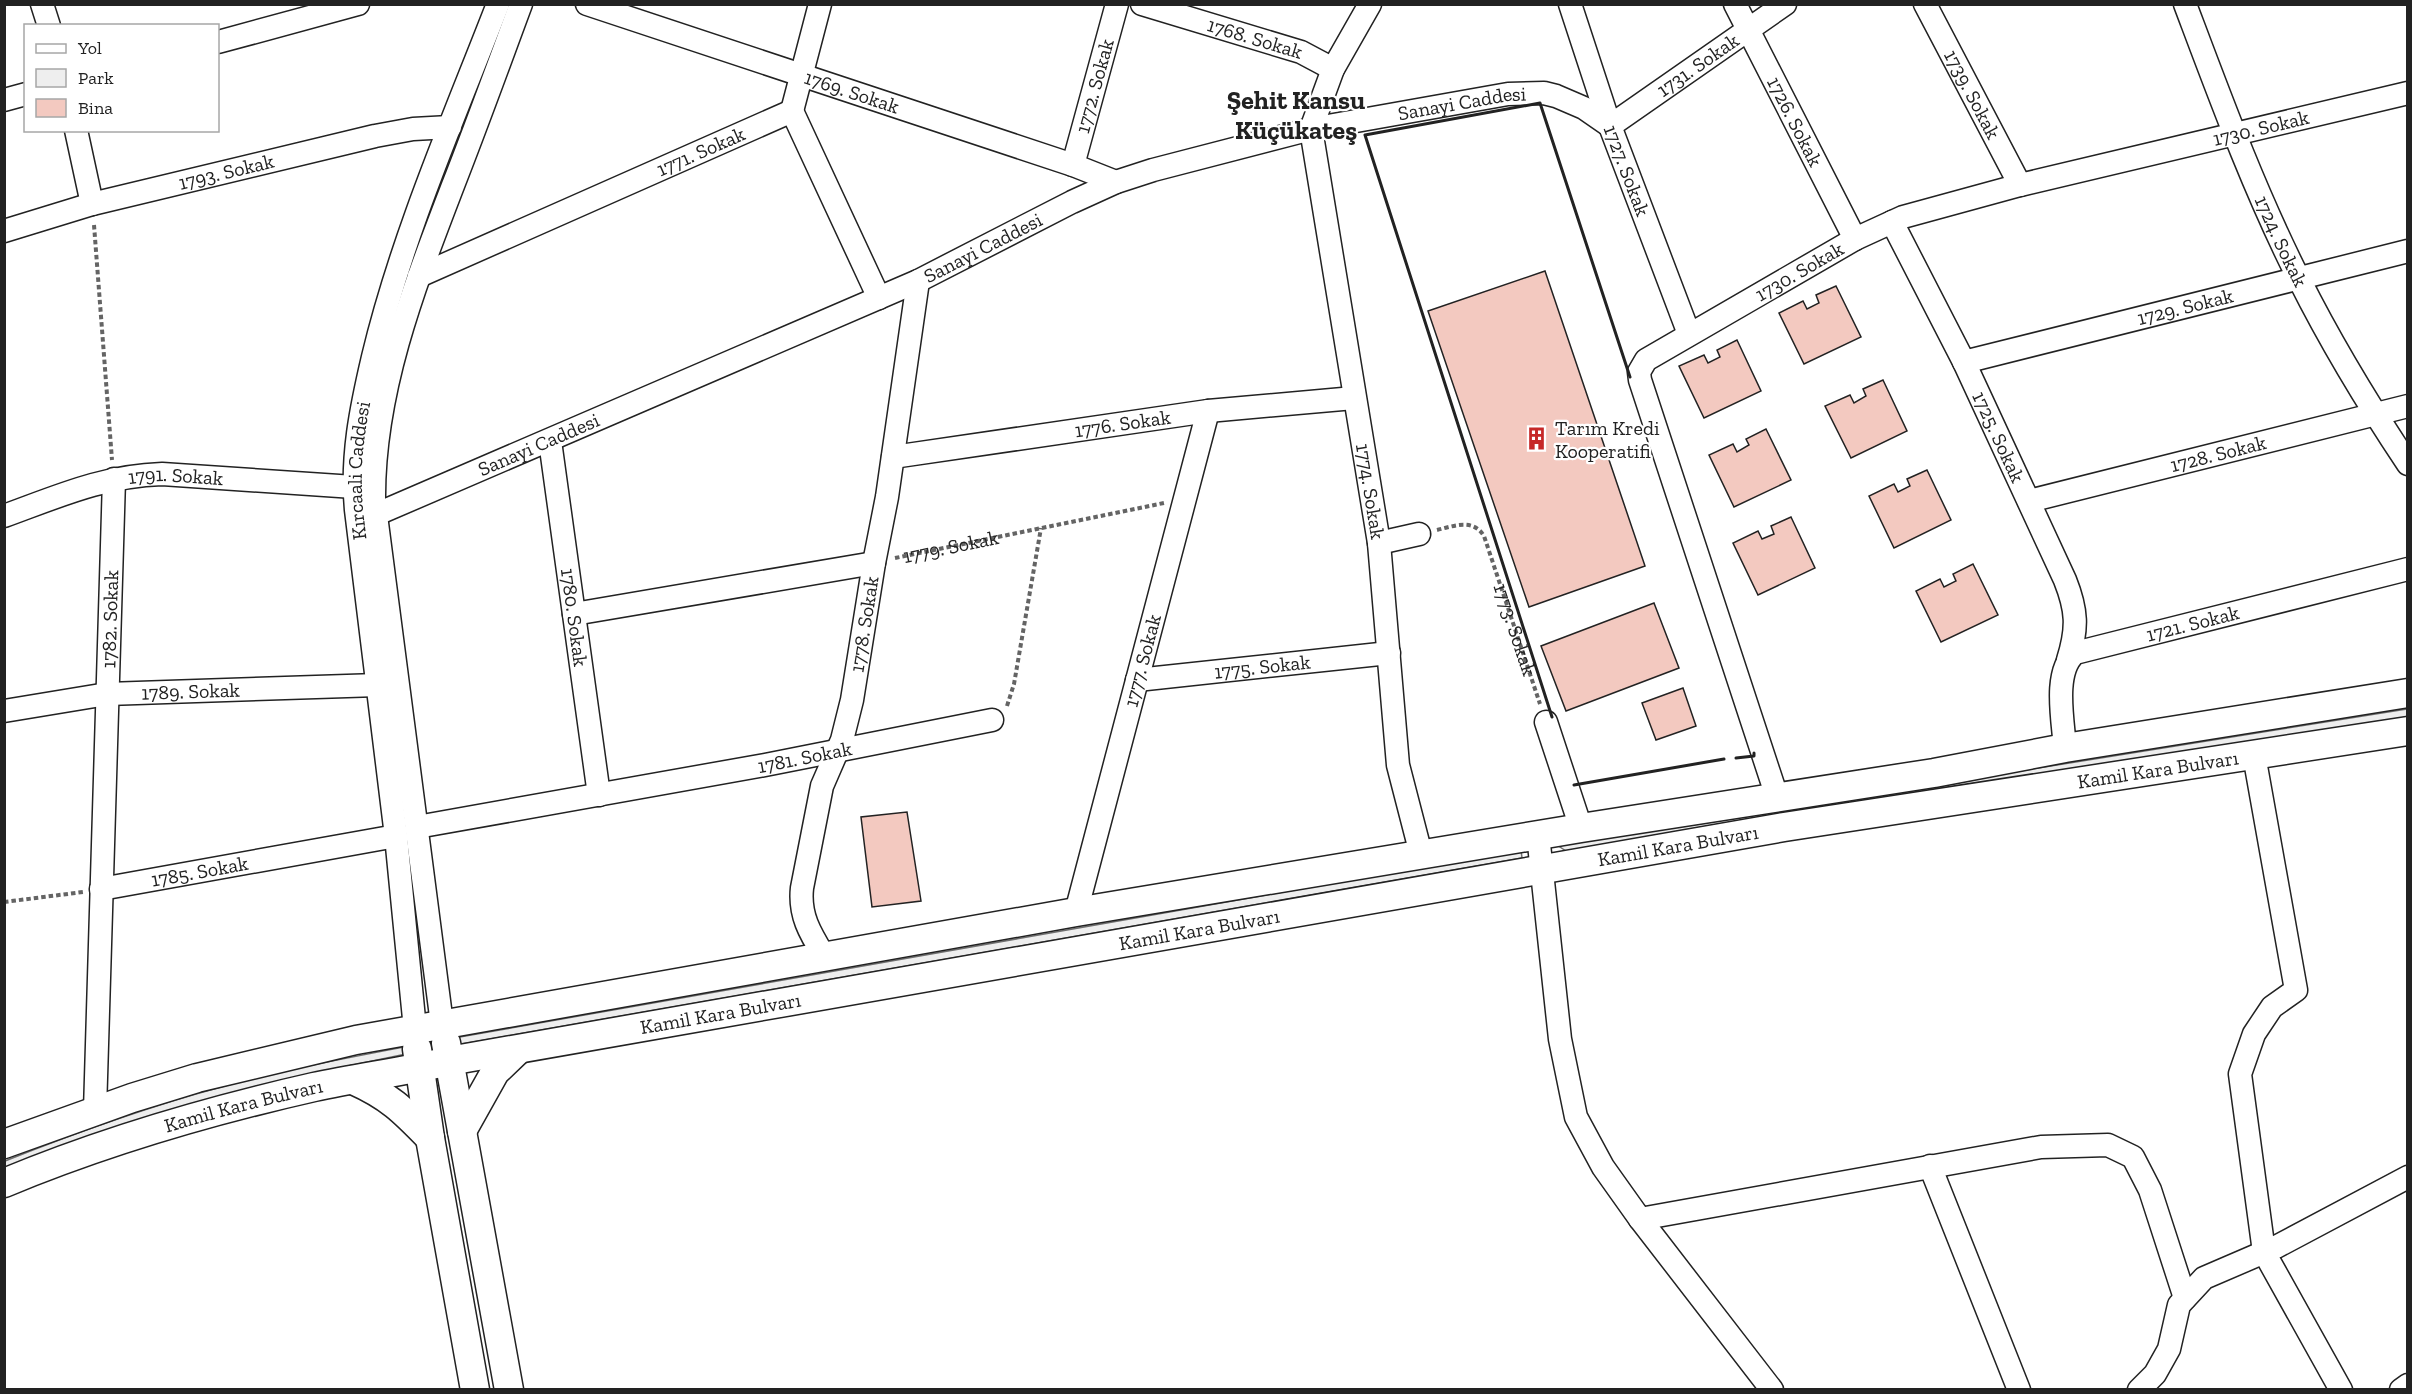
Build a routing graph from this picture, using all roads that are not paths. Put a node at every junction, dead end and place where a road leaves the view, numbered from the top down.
1 (42, 4) edge
2 (358, 4) edge
3 (498, 4) edge
4 (521, 4) edge
5 (587, 4) edge
6 (820, 4) edge
7 (1117, 4) edge
8 (1142, 4) edge
9 (1370, 4) edge
10 (1570, 4) edge
11 (1735, 4) edge
12 (1785, 4) edge
13 (1925, 4) edge
14 (2185, 4) edge
15 (47, 24) edge
16 (1748, 30) junction
17 (219, 42) edge
18 (1333, 69) junction
19 (802, 74) junction
20 (2408, 93) edge
21 (24, 95) edge
22 (4, 100) edge
23 (792, 111) junction
24 (1610, 126) junction
25 (450, 127) junction
26 (1311, 129) junction
27 (76, 132) edge
28 (2235, 135) junction
29 (1073, 165) junction
30 (1116, 182) junction
31 (2020, 185) junction
32 (93, 204) junction
33 (1892, 222) junction
34 (4, 231) edge
35 (1855, 239) junction
36 (2408, 250) edge
37 (419, 276) junction
38 (2298, 278) junction
39 (918, 281) junction
40 (879, 298) junction
41 (1689, 334) junction
42 (1964, 362) junction
43 (1354, 398) junction
44 (2408, 406) edge
45 (1208, 411) junction
46 (2375, 415) junction
47 (550, 441) junction
48 (893, 457) junction
49 (2408, 464) edge
50 (114, 478) junction
51 (354, 486) junction
52 (2029, 501) junction
53 (377, 514) junction
54 (4, 516) edge
55 (1419, 534) road end
56 (1379, 543) junction
57 (874, 563) junction
58 (2408, 569) edge
59 (574, 614) junction
60 (1389, 653) junction
61 (2068, 660) junction
62 (1137, 680) junction
63 (378, 685) junction
64 (2408, 693) edge
65 (107, 694) junction
66 (4, 711) edge
67 (992, 720) road end
68 (1546, 722) road end
69 (2408, 730) edge
70 (2065, 748) junction
71 (836, 752) junction
72 (2254, 755) junction
73 (599, 795) junction
74 (1777, 797) junction
75 (417, 827) junction
76 (1581, 828) junction
77 (1538, 835) junction
78 (396, 836) junction
79 (1421, 854) junction
80 (1540, 870) junction
81 (101, 889) junction
82 (1076, 912) junction
83 (824, 956) junction
84 (428, 1026) junction
85 (518, 1050) junction
86 (449, 1061) junction
87 (419, 1067) junction
88 (353, 1080) junction
89 (95, 1111) junction
90 (462, 1131) junction
91 (430, 1138) junction
92 (4, 1144) edge
93 (1930, 1166) junction
94 (2408, 1177) edge
95 (4, 1183) edge
96 (1640, 1219) junction
97 (2264, 1252) junction
98 (2186, 1298) junction
99 (2152, 1384) edge
100 (2408, 1385) edge
101 (476, 1389) edge
102 (509, 1389) edge
103 (1772, 1389) edge
104 (2019, 1389) edge
105 (2341, 1389) edge
106 (2401, 1389) edge

1 - 15 street
2 - 17 street
3 - 25 street, Kırcaali Caddesi
4 - 37 street, Kırcaali Caddesi
5 - 19 street, 1769. Sokak
6 - 19 street
7 - 29 street, 1772. Sokak
8 - 18 street, 1768. Sokak
9 - 18 street
10 - 24 street, 1727. Sokak
11 - 16 street, 1726. Sokak
12 - 16 street, 1731. Sokak
13 - 31 street, 1739. Sokak
14 - 28 street, 1724. Sokak
16 - 24 street, 1731. Sokak
16 - 35 street, 1726. Sokak
18 - 26 street
19 - 23 street
19 - 29 street, 1769. Sokak
20 - 28 street, 1730. Sokak
21 - 22 street
23 - 37 street, 1771. Sokak
23 - 40 street
24 - 26 street, Sanayi Caddesi
24 - 41 street, 1727. Sokak
25 - 32 street, 1793. Sokak
25 - 51 street, Kırcaali Caddesi
26 - 30 street, Sanayi Caddesi
26 - 43 street, 1774. Sokak
27 - 32 street
28 - 31 street, 1730. Sokak
28 - 38 street, 1724. Sokak
29 - 30 street, 1769. Sokak
30 - 39 street, Sanayi Caddesi
31 - 33 street, 1730. Sokak
32 - 34 street, 1793. Sokak
33 - 35 street, 1730. Sokak
33 - 42 street, 1725. Sokak
35 - 41 street, 1730. Sokak
36 - 38 street, 1729. Sokak
37 - 53 street, Kırcaali Caddesi
38 - 42 street, 1729. Sokak
38 - 46 street, 1724. Sokak
39 - 40 street, Sanayi Caddesi
39 - 48 street, 1778. Sokak
40 - 47 street, Sanayi Caddesi
41 - 74 street, 1730. Sokak
42 - 52 street, 1725. Sokak
43 - 45 street, 1776. Sokak
43 - 56 street, 1774. Sokak
44 - 46 street, 1728. Sokak
45 - 48 street, 1776. Sokak
45 - 62 street, 1777. Sokak
46 - 49 street, 1724. Sokak
46 - 52 street, 1728. Sokak
47 - 53 street, Sanayi Caddesi
47 - 59 street, 1780. Sokak
48 - 57 street, 1778. Sokak
50 - 51 street, 1791. Sokak
50 - 54 street, 1791. Sokak
50 - 65 street, 1782. Sokak
51 - 63 street, Kırcaali Caddesi
52 - 61 street, 1725. Sokak
53 - 75 street, Kırcaali Caddesi
55 - 56 street
56 - 60 street, 1774. Sokak
57 - 59 street
57 - 71 street, 1778. Sokak
58 - 61 street, 1721. Sokak
59 - 73 street, 1780. Sokak
60 - 62 street, 1775. Sokak
60 - 79 street, 1774. Sokak
61 - 70 street
62 - 82 street, 1777. Sokak
63 - 65 street, 1789. Sokak
63 - 78 street, Kırcaali Caddesi
64 - 70 main road, Kamil Kara Bulvarı
65 - 66 street, 1789. Sokak
65 - 81 street, 1782. Sokak
67 - 71 street, 1781. Sokak
68 - 76 street
69 - 72 main road, Kamil Kara Bulvarı
70 - 74 main road, Kamil Kara Bulvarı
71 - 73 street, 1781. Sokak
71 - 83 street, 1778. Sokak
72 - 80 main road, Kamil Kara Bulvarı
72 - 97 street
73 - 75 street, 1781. Sokak
74 - 76 main road, Kamil Kara Bulvarı
75 - 84 street, Kırcaali Caddesi
76 - 77 main road, Kamil Kara Bulvarı
77 - 79 main road, Kamil Kara Bulvarı
77 - 80 street
78 - 81 street, 1785. Sokak
78 - 84 street, Kırcaali Caddesi
79 - 82 main road, Kamil Kara Bulvarı
80 - 85 main road, Kamil Kara Bulvarı
80 - 96 street
81 - 89 street, 1782. Sokak
82 - 83 main road, Kamil Kara Bulvarı
83 - 84 main road, Kamil Kara Bulvarı
84 - 86 main road
84 - 87 main road
84 - 89 main road, Kamil Kara Bulvarı
85 - 86 main road, Kamil Kara Bulvarı
85 - 90 main road
86 - 87 main road, Kamil Kara Bulvarı
86 - 90 main road
87 - 88 main road, Kamil Kara Bulvarı
87 - 91 main road
88 - 91 main road
88 - 95 main road, Kamil Kara Bulvarı
89 - 92 main road, Kamil Kara Bulvarı
90 - 102 main road
91 - 101 main road
93 - 96 street
93 - 98 street
93 - 104 street
94 - 97 street
96 - 103 street
97 - 98 street
97 - 105 street
98 - 99 street
100 - 106 street

